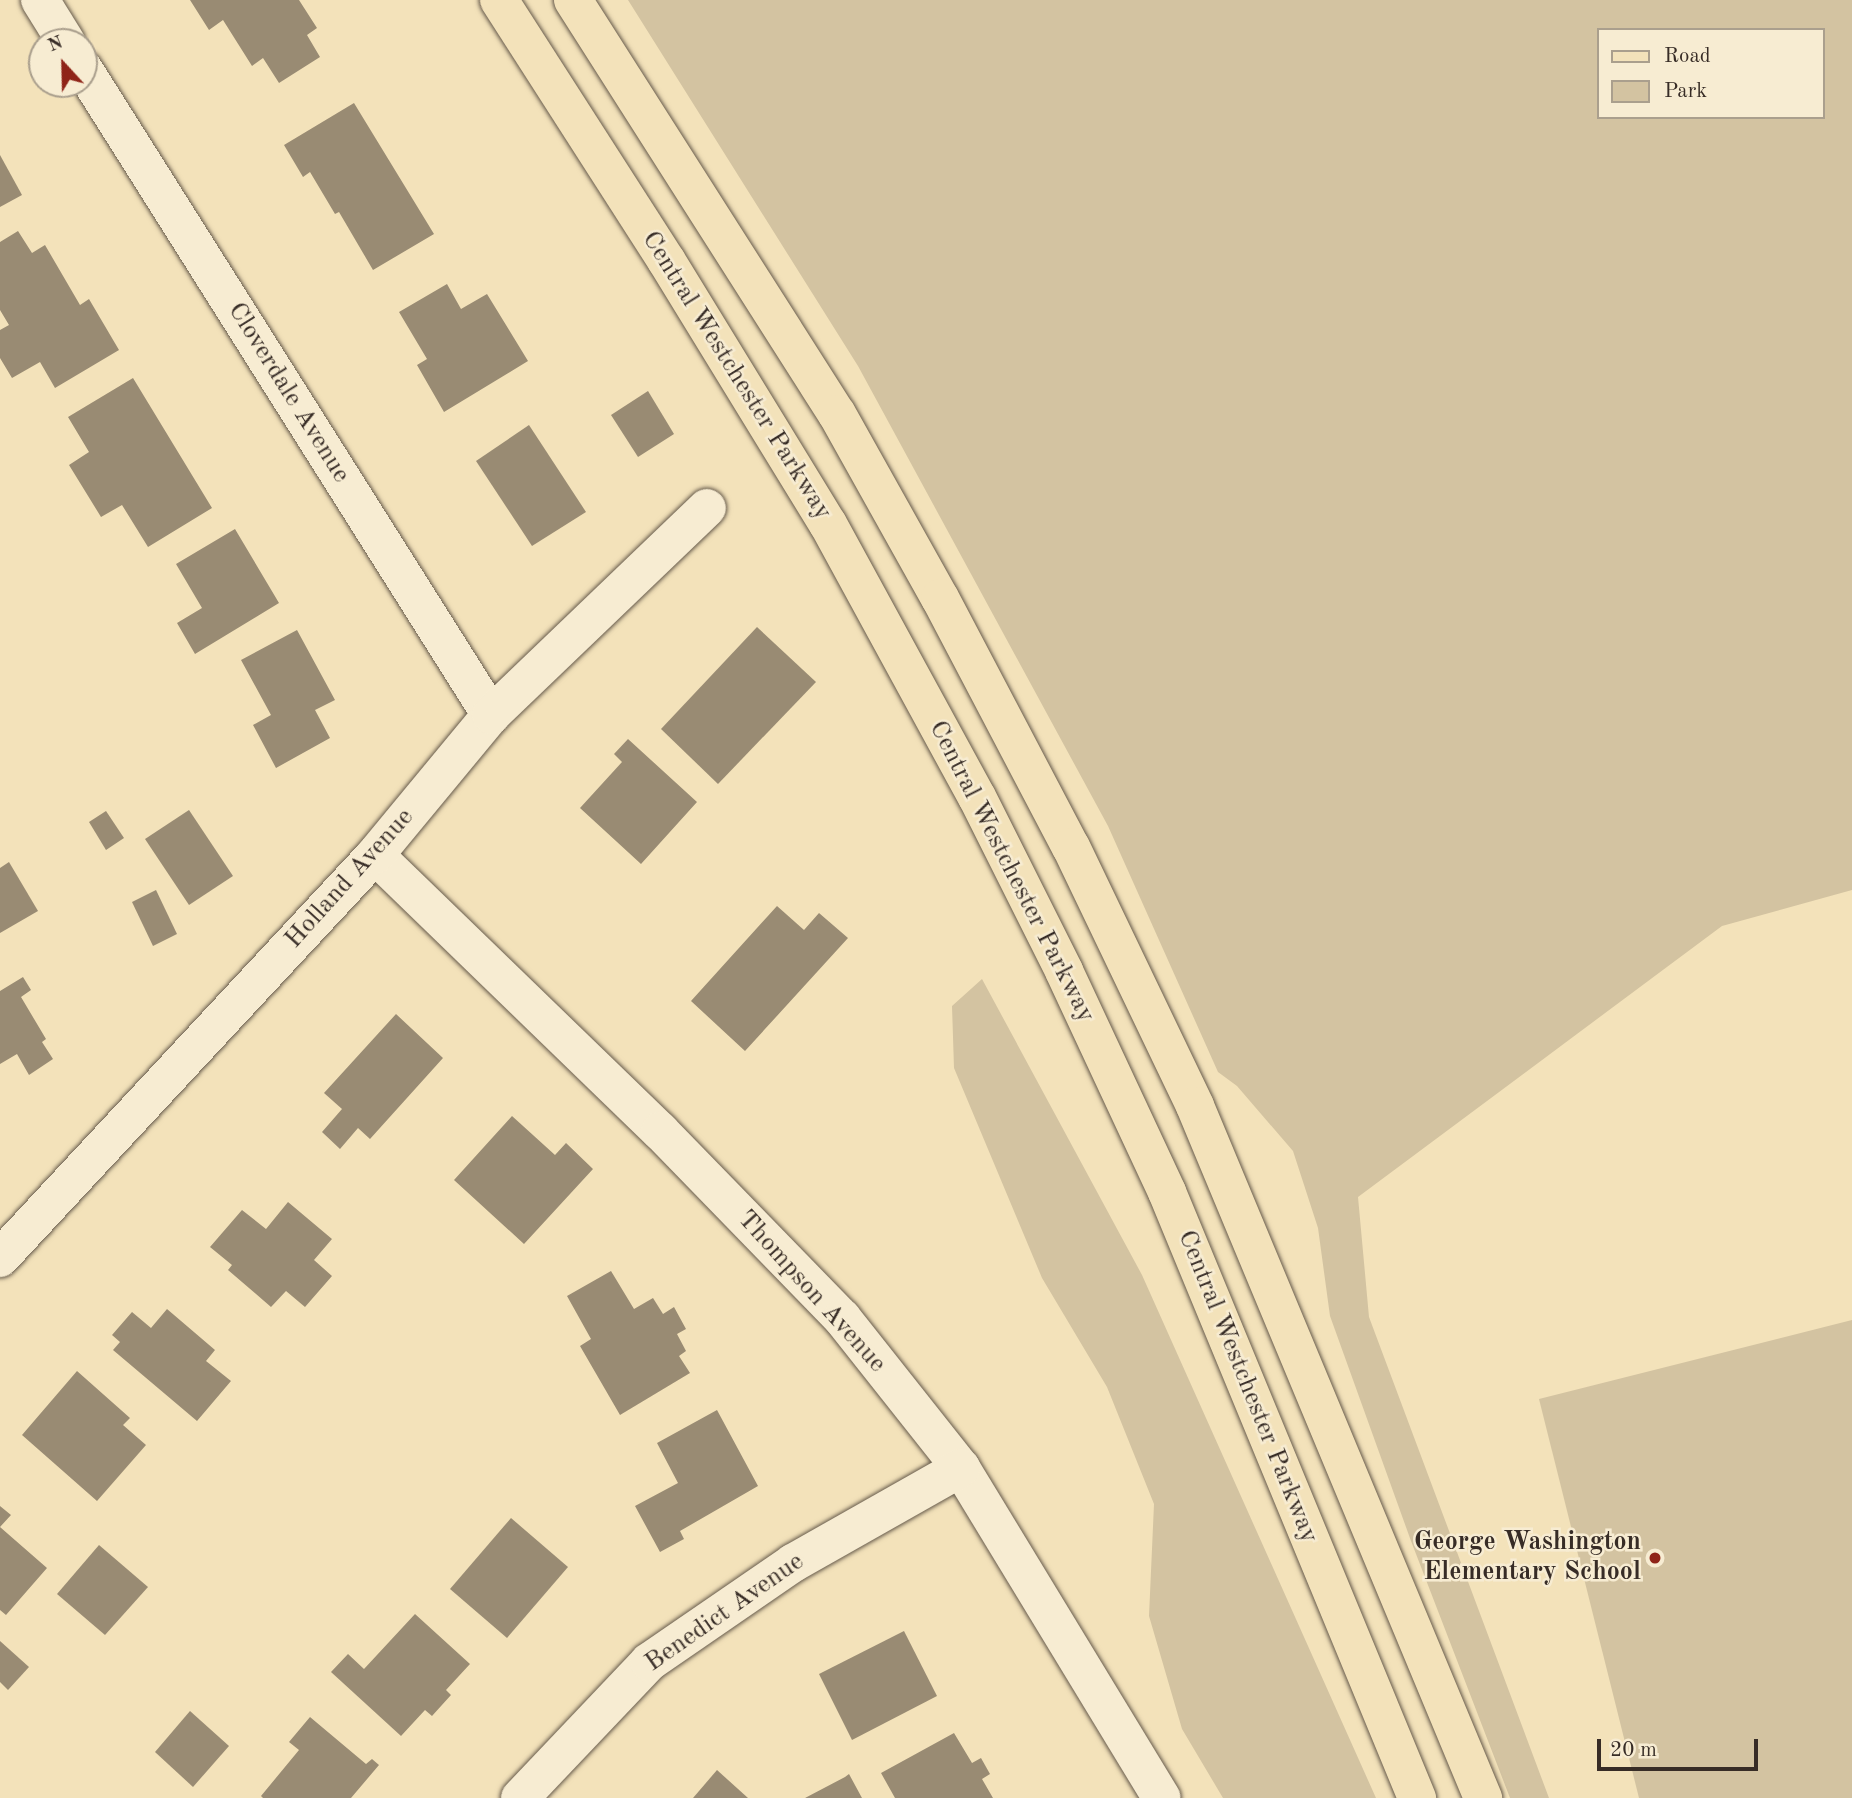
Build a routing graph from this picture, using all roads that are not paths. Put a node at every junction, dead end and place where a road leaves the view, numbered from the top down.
1 (40, 0) edge
2 (499, 0) edge
3 (573, 0) edge
4 (57, 28) edge
5 (98, 92) edge
6 (707, 508) dead end
7 (491, 715) junction
8 (375, 855) junction
9 (0, 1258) edge
10 (961, 1468) junction
11 (520, 1798) edge
12 (1163, 1798) edge
13 (1417, 1798) edge
14 (1483, 1798) edge

1 - 4 street
2 - 13 main road, Central Westchester Parkway
3 - 14 main road
5 - 7 street, Cloverdale Avenue
6 - 7 street, Holland Avenue
7 - 8 street, Holland Avenue
8 - 9 street, Holland Avenue
8 - 10 street, Thompson Avenue
10 - 11 street, Benedict Avenue
10 - 12 street, Thompson Avenue

